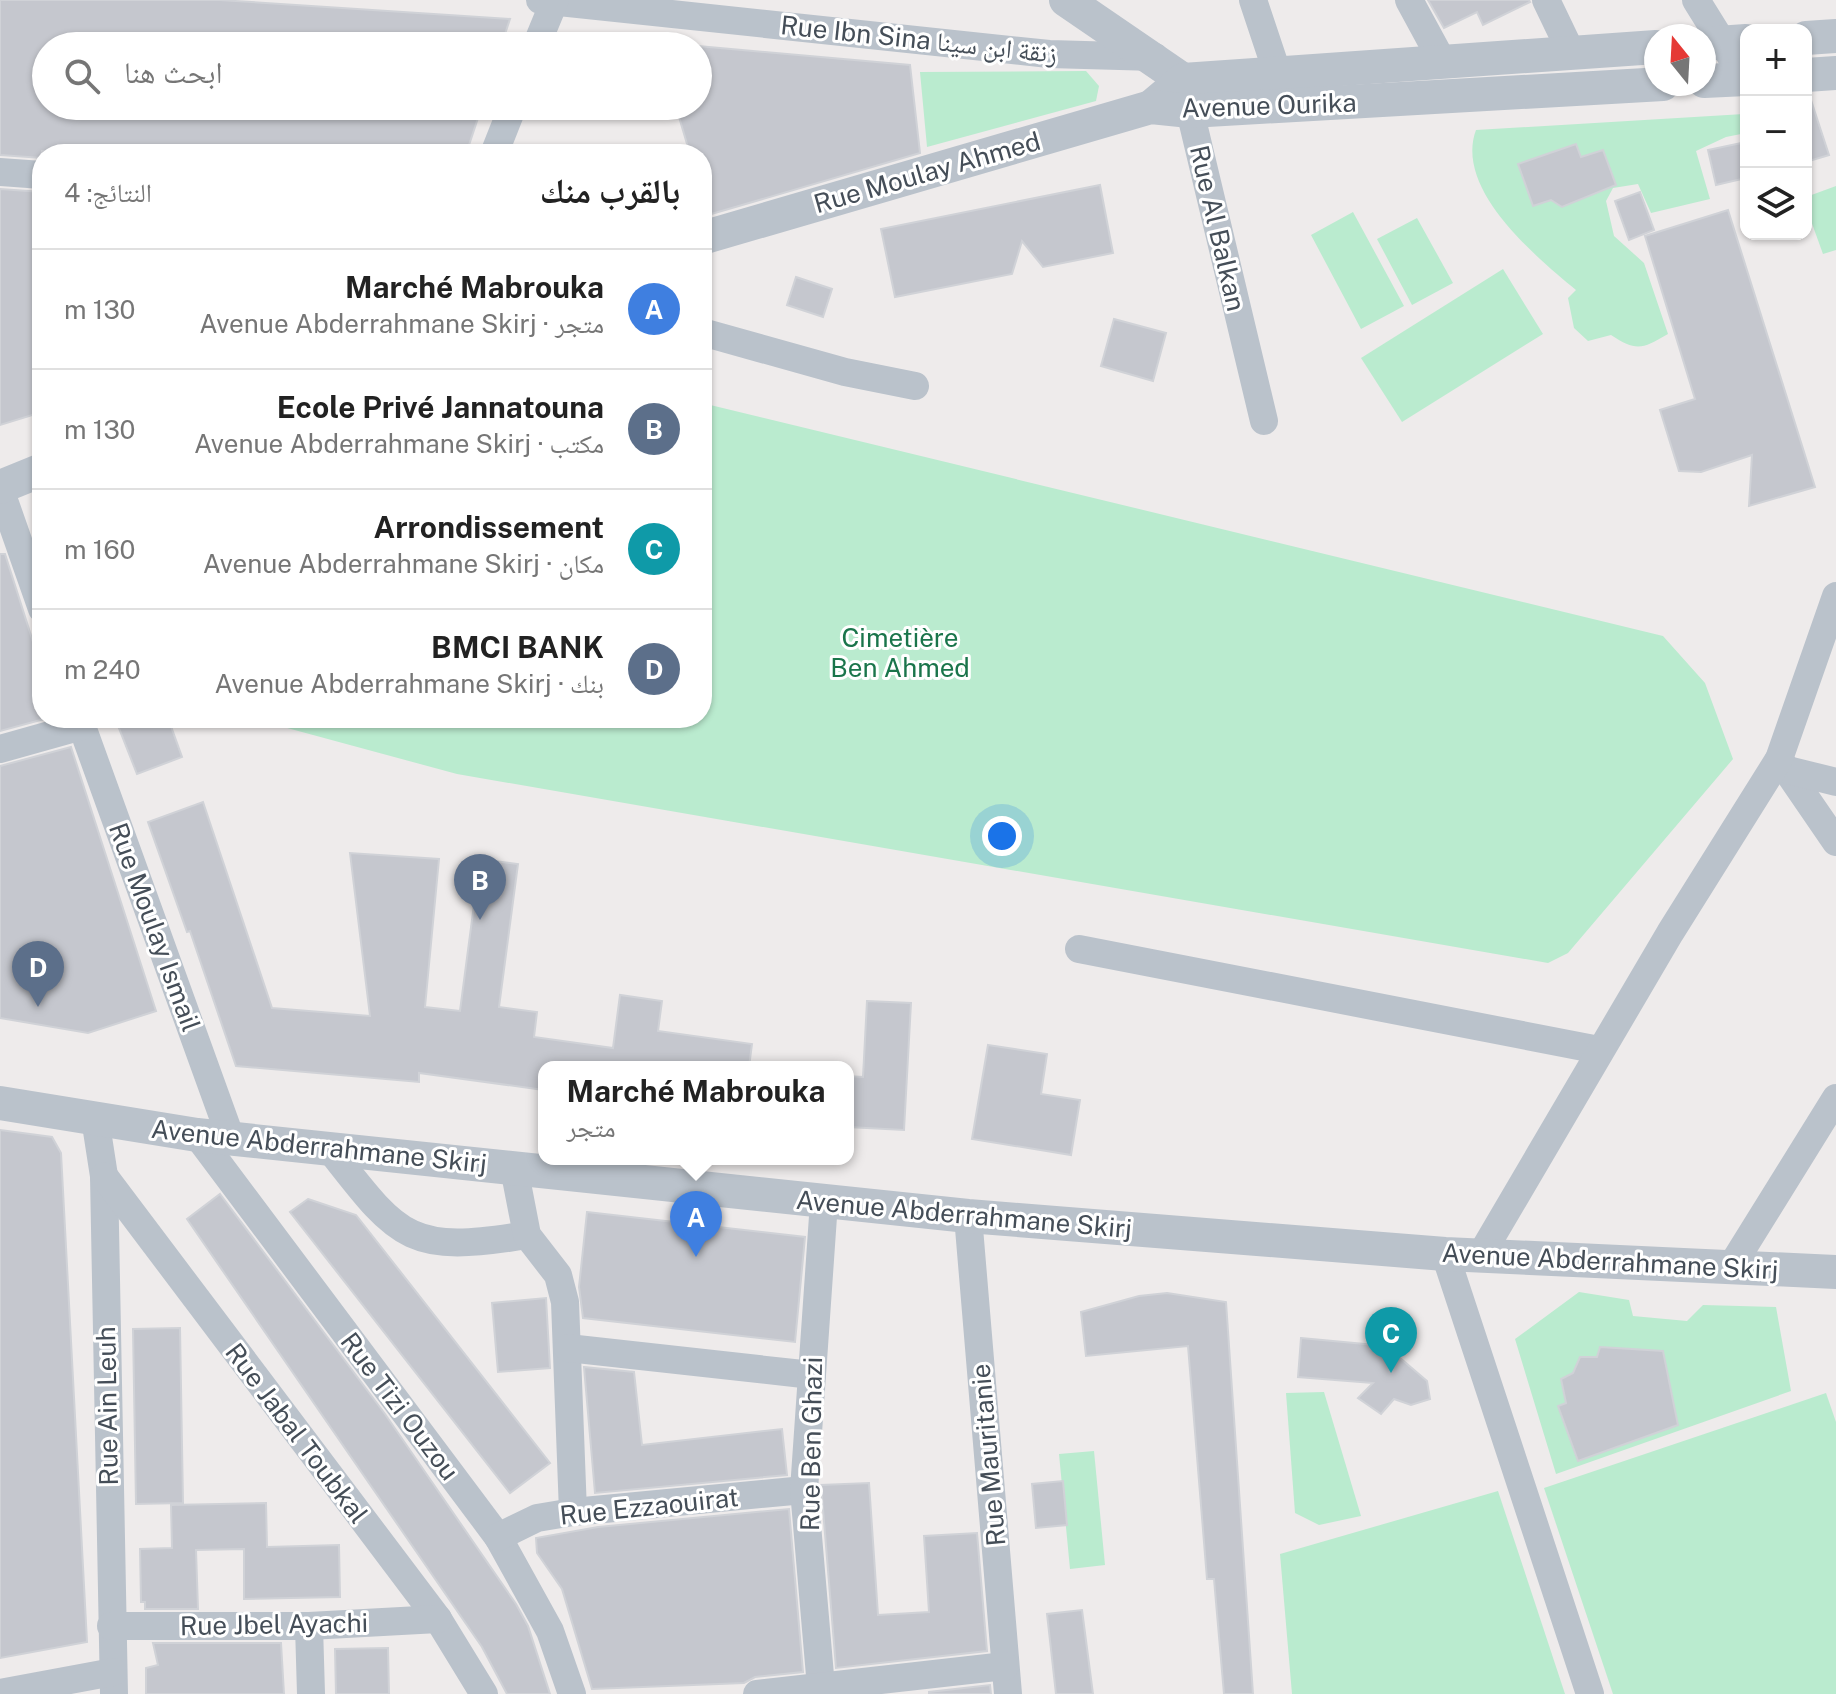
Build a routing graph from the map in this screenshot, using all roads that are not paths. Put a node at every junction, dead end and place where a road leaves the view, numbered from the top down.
1 (549, 0) edge
2 (1066, 0) edge
3 (1253, 0) edge
4 (1409, 0) edge
5 (1546, 0) edge
6 (1696, 0) edge
7 (540, 32) edge
8 (1836, 36) edge
9 (1812, 38) edge
10 (1724, 43) edge
11 (1644, 48) edge
12 (1571, 52) junction
13 (1155, 57) junction
14 (1441, 59) junction
15 (1740, 70) edge
16 (1277, 72) junction
17 (1836, 73) edge
18 (1812, 75) edge
19 (1740, 79) edge
20 (1716, 80) edge
21 (1644, 84) edge
22 (1187, 95) junction
23 (1151, 107) joint
24 (507, 120) edge
25 (498, 144) edge
26 (0, 172) edge
27 (32, 174) edge
28 (712, 235) edge
29 (712, 335) edge
30 (915, 386) dead end
31 (1264, 421) dead end
32 (32, 474) edge
33 (0, 488) edge
34 (32, 580) edge
35 (1836, 596) edge
36 (1826, 650) edge
37 (63, 728) edge
38 (83, 728) edge
39 (0, 749) edge
40 (1783, 764) junction
41 (1836, 782) edge
42 (1836, 842) edge
43 (1079, 949) dead end
44 (1599, 1050) junction
45 (1836, 1098) edge
46 (0, 1103) edge
47 (95, 1118) junction
48 (197, 1135) junction
49 (230, 1136) junction
50 (328, 1147) junction
51 (514, 1168) junction
52 (104, 1176) junction
53 (824, 1202) junction
54 (968, 1216) junction
55 (527, 1235) junction
56 (1482, 1253) junction
57 (1445, 1254) junction
58 (1731, 1267) junction
59 (1836, 1272) edge
60 (568, 1348) junction
61 (812, 1375) junction
62 (804, 1490) junction
63 (573, 1512) junction
64 (498, 1537) junction
65 (438, 1619) junction
66 (111, 1626) junction
67 (309, 1626) junction
68 (1006, 1680) edge
69 (113, 1683) edge
70 (821, 1687) junction
71 (0, 1693) edge
72 (311, 1694) edge
73 (484, 1694) edge
74 (572, 1694) edge
75 (757, 1694) edge
76 (1590, 1694) edge

1 - 7 street
1 - 13 street, Rue Ibn Sina زنقة ابن سينا
2 - 13 street
3 - 16 street
4 - 14 street
5 - 12 street
6 - 10 street
8 - 9 street
10 - 15 street
11 - 12 street, Avenue Ourika
12 - 14 street, Avenue Ourika
13 - 22 street
14 - 16 street, Avenue Ourika
16 - 22 street, Avenue Ourika
17 - 18 street
19 - 20 street
21 - 22 street, Avenue Ourika
22 - 23 street, Avenue Ourika
22 - 31 street, Rue Al Balkan
23 - 28 street, Rue Moulay Ahmed
24 - 25 street
26 - 27 street
29 - 30 street
32 - 33 street
33 - 34 street
35 - 36 street
36 - 40 street
37 - 39 street
38 - 49 street, Rue Moulay Ismail
40 - 41 street
40 - 42 street
40 - 44 street
43 - 44 street
44 - 56 street
45 - 58 street
46 - 47 street, Avenue Abderrahmane Skirj
47 - 48 street, Avenue Abderrahmane Skirj
47 - 52 street, Rue Ain Leuh
48 - 49 street, Avenue Abderrahmane Skirj
48 - 64 street, Rue Tizi Ouzou
49 - 50 street, Avenue Abderrahmane Skirj
50 - 51 street, Avenue Abderrahmane Skirj
50 - 55 street
51 - 53 street, Avenue Abderrahmane Skirj
51 - 55 street
52 - 65 street, Rue Jabal Toubkal
52 - 66 street, Rue Ain Leuh
53 - 54 street, Avenue Abderrahmane Skirj
53 - 61 street, Rue Ben Ghazi
54 - 57 street, Avenue Abderrahmane Skirj
54 - 68 street, Rue Mauritanie
55 - 60 street
56 - 57 street, Avenue Abderrahmane Skirj
56 - 58 street, Avenue Abderrahmane Skirj
57 - 76 street
58 - 59 street, Avenue Abderrahmane Skirj
60 - 61 street
60 - 63 street
61 - 62 street, Rue Ben Ghazi
62 - 63 street, Rue Ezzaouirat
62 - 70 street, Rue Ben Ghazi
63 - 64 street, Rue Ezzaouirat
64 - 74 street, Rue Tizi Ouzou
65 - 67 street, Rue Jbel Ayachi
65 - 73 street, Rue Jabal Toubkal
66 - 67 street, Rue Jbel Ayachi
66 - 69 street, Rue Ain Leuh
67 - 72 street
68 - 70 street
69 - 71 street
70 - 75 street

